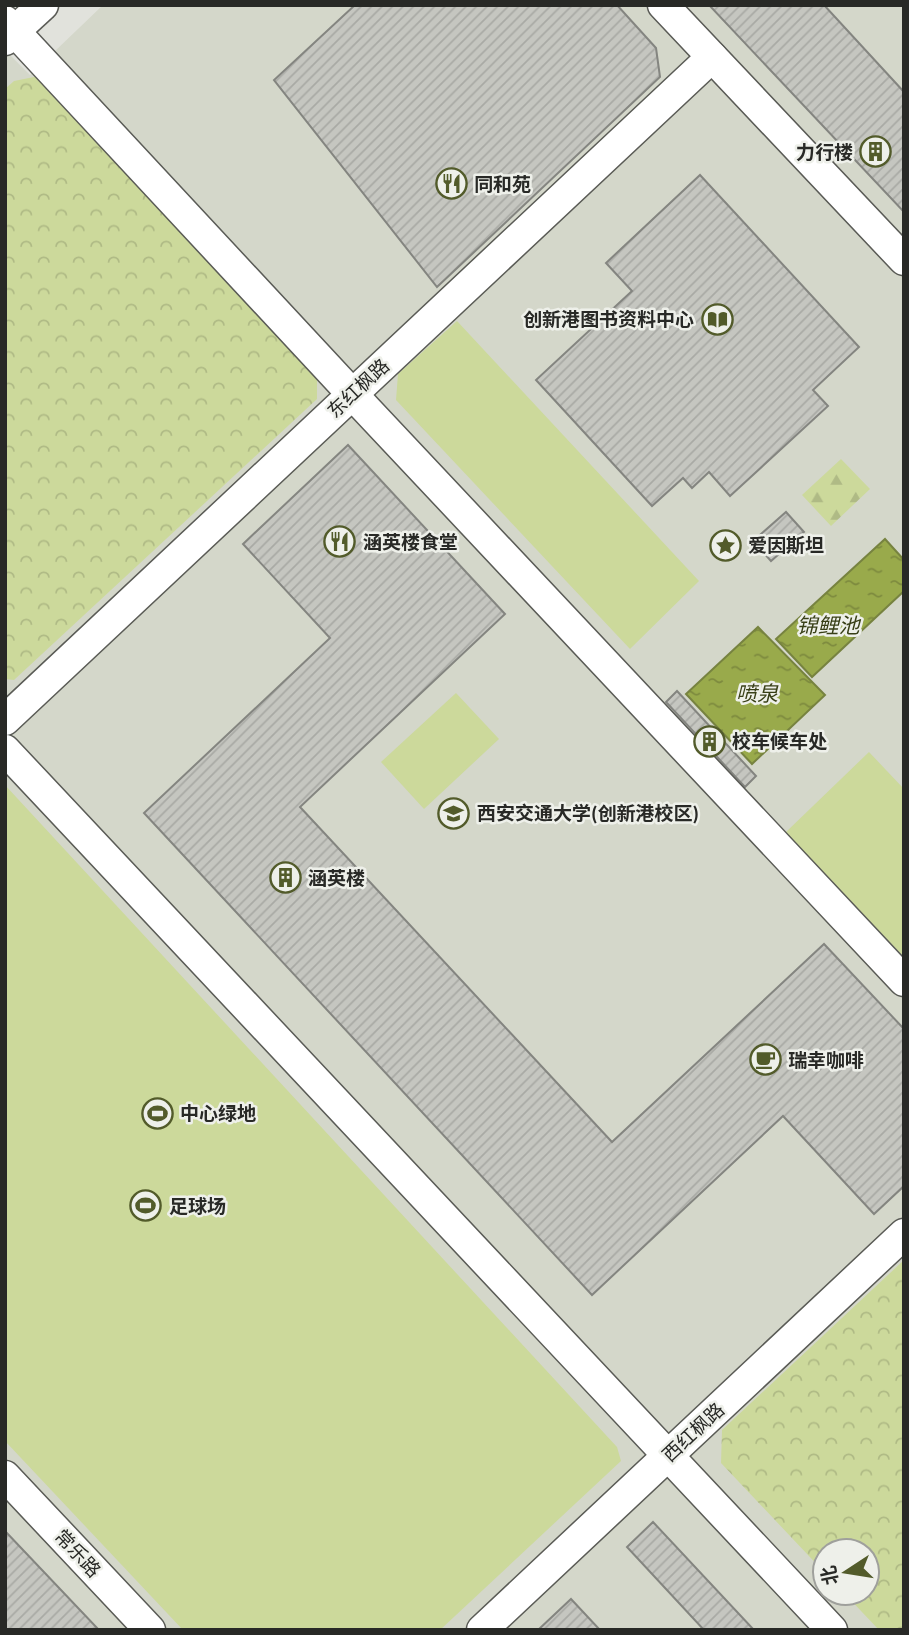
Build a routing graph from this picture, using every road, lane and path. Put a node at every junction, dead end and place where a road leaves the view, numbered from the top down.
1 (43, 5) edge
2 (663, 5) edge
3 (8, 31) edge
4 (712, 57) junction
5 (904, 260) edge
6 (352, 394) junction
7 (5, 720) edge
8 (5, 750) edge
9 (904, 981) edge
10 (904, 1234) edge
11 (668, 1455) junction
12 (5, 1476) edge
13 (150, 1630) edge
14 (482, 1630) edge
15 (832, 1630) edge

1 - 3 street
2 - 4 street
3 - 6 street
4 - 5 street
4 - 6 street, 东红枫路
6 - 7 street, 东红枫路
6 - 9 street
8 - 11 street
10 - 11 street, 西红枫路
11 - 14 street, 西红枫路
11 - 15 street
12 - 13 street, 常乐路

